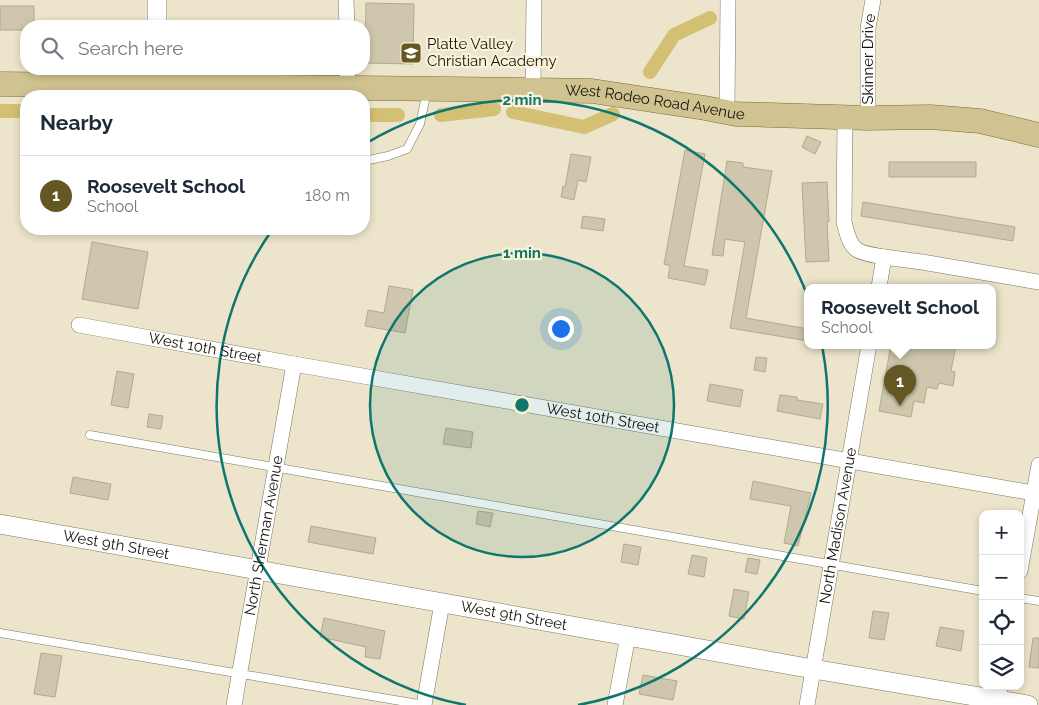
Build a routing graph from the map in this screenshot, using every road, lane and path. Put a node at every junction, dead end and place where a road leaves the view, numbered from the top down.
1 (157, 0) edge
2 (346, 0) edge
3 (534, 0) edge
4 (728, 0) edge
5 (873, 0) edge
6 (157, 20) edge
7 (347, 20) edge
8 (157, 77) edge
9 (348, 78) edge
10 (0, 84) edge
11 (427, 89) junction
12 (193, 90) edge
13 (208, 90) edge
14 (533, 90) junction
15 (727, 112) junction
16 (857, 118) junction
17 (1039, 135) edge
18 (370, 160) edge
19 (884, 257) junction
20 (1039, 282) edge
21 (880, 284) edge
22 (80, 324) dead end
23 (868, 349) edge
24 (294, 364) junction
25 (90, 435) dead end
26 (849, 462) junction
27 (1039, 465) edge
28 (276, 468) junction
29 (1036, 494) edge
30 (0, 524) edge
31 (1023, 555) edge
32 (831, 565) junction
33 (258, 570) junction
34 (979, 590) edge
35 (1024, 599) edge
36 (1039, 601) edge
37 (442, 603) junction
38 (0, 633) edge
39 (628, 636) junction
40 (813, 669) junction
41 (239, 673) junction
42 (998, 697) edge
43 (234, 705) edge
44 (424, 705) edge
45 (615, 705) edge
46 (807, 705) edge
47 (1028, 705) edge

1 - 6 street
2 - 7 street
3 - 14 street
4 - 15 street
5 - 16 street, Skinner Drive
8 - 10 main road, West Rodeo Road Avenue
8 - 12 main road, West Rodeo Road Avenue
9 - 11 main road, West Rodeo Road Avenue
9 - 13 main road, West Rodeo Road Avenue
11 - 14 main road, West Rodeo Road Avenue
11 - 18 lane
14 - 15 main road, West Rodeo Road Avenue
15 - 16 main road, West Rodeo Road Avenue
16 - 17 main road, West Rodeo Road Avenue
16 - 19 street
19 - 20 street
19 - 21 street
22 - 24 street, West 10th Street
23 - 26 street, North Madison Avenue
24 - 26 street, West 10th Street
24 - 28 street, North Sherman Avenue
25 - 28 lane
26 - 29 street, West 10th Street
26 - 32 street, North Madison Avenue
27 - 29 street
28 - 32 lane
28 - 33 street, North Sherman Avenue
29 - 31 street
30 - 33 street, West 9th Street
32 - 34 lane
32 - 40 street, North Madison Avenue
33 - 37 street, West 9th Street
33 - 41 street, North Sherman Avenue
35 - 36 lane
37 - 39 street, West 9th Street
37 - 44 street
38 - 41 lane
39 - 40 street, West 9th Street
39 - 45 street
40 - 42 street, West 9th Street
40 - 46 street, North Madison Avenue
41 - 43 street, North Sherman Avenue
41 - 44 lane
42 - 47 street, West 9th Street

